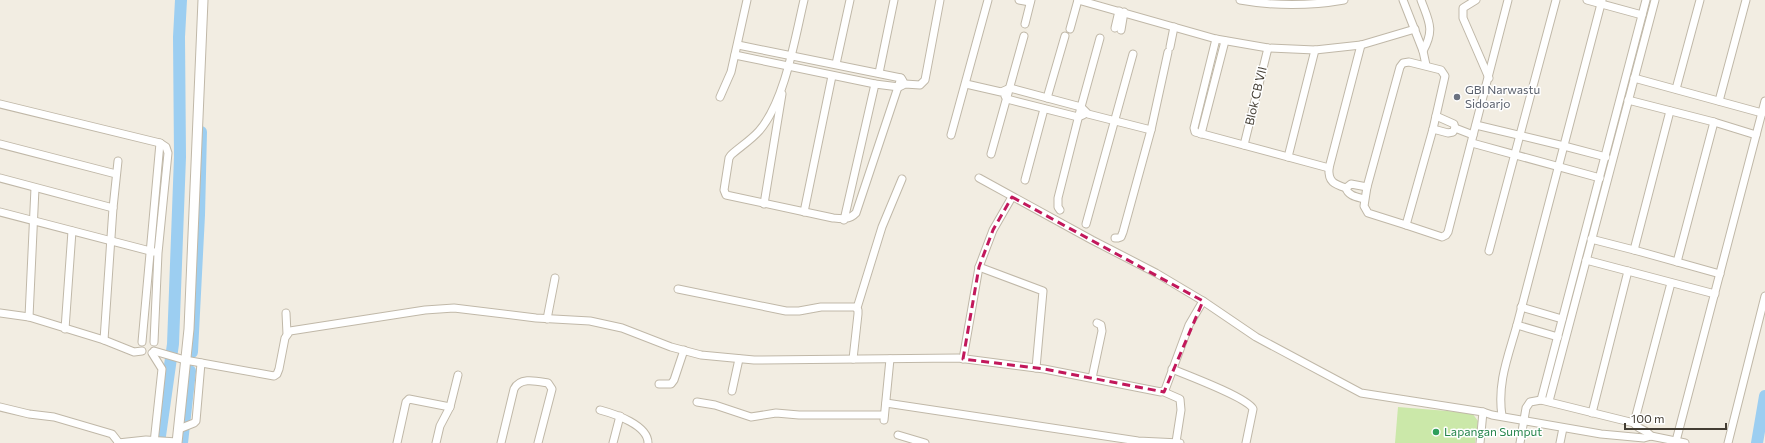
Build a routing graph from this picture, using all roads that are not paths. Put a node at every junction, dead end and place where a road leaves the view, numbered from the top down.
1 (203, 0) edge
2 (747, 0) edge
3 (804, 0) edge
4 (850, 0) edge
5 (894, 0) edge
6 (940, 0) edge
7 (988, 0) edge
8 (1019, 0) edge
9 (1078, 0) edge
10 (1240, 0) edge
11 (1344, 0) edge
12 (1403, 0) edge
13 (1421, 0) edge
14 (1476, 0) edge
15 (1508, 0) edge
16 (1556, 0) edge
17 (1587, 0) edge
18 (1646, 0) edge
19 (1655, 0) edge
20 (1700, 0) edge
21 (1746, 0) edge
22 (1031, 1) edge
23 (1601, 2) edge
24 (1122, 11) junction
25 (1642, 15) junction
26 (1025, 24) dead end
27 (1174, 27) junction
28 (1070, 29) dead end
29 (1118, 29) dead end
30 (1415, 29) junction
31 (1024, 36) dead end
32 (1065, 36) dead end
33 (1100, 38) dead end
34 (1216, 39) junction
35 (1225, 41) junction
36 (738, 45) junction
37 (1361, 46) junction
38 (1268, 48) junction
39 (1315, 50) junction
40 (1423, 51) junction
41 (1133, 54) dead end
42 (735, 55) junction
43 (792, 55) junction
44 (836, 64) junction
45 (1426, 65) junction
46 (789, 66) junction
47 (859, 69) junction
48 (879, 73) junction
49 (832, 76) junction
50 (1489, 78) junction
51 (1634, 78) junction
52 (857, 80) junction
53 (784, 82) junction
54 (902, 83) junction
55 (875, 84) junction
56 (966, 84) junction
57 (1010, 88) junction
58 (1676, 89) junction
59 (1001, 92) junction
60 (720, 97) dead end
61 (1047, 98) junction
62 (1007, 99) junction
63 (1628, 100) junction
64 (1719, 101) junction
65 (1765, 101) edge
66 (0, 104) edge
67 (1081, 107) junction
68 (1044, 108) junction
69 (1670, 111) junction
70 (1762, 113) junction
71 (1088, 114) junction
72 (1436, 116) junction
73 (1078, 117) junction
74 (1114, 120) junction
75 (1714, 122) junction
76 (1762, 122) edge
77 (1476, 125) junction
78 (1455, 128) junction
79 (1433, 129) junction
80 (1151, 130) junction
81 (1201, 134) junction
82 (950, 135) dead end
83 (1473, 135) junction
84 (1520, 135) junction
85 (1756, 135) junction
86 (160, 143) junction
87 (1472, 143) junction
88 (0, 144) edge
89 (1244, 145) junction
90 (1564, 146) junction
91 (991, 154) dead end
92 (1514, 156) junction
93 (1288, 157) junction
94 (1606, 157) junction
95 (118, 161) dead end
96 (1558, 167) junction
97 (1329, 168) junction
98 (1605, 171) junction
99 (116, 174) junction
100 (0, 178) edge
101 (979, 178) dead end
102 (1600, 178) junction
103 (902, 179) dead end
104 (1025, 180) dead end
105 (1367, 187) junction
106 (35, 188) junction
107 (1346, 188) junction
108 (1012, 197) junction
109 (1364, 199) junction
110 (764, 204) junction
111 (113, 208) junction
112 (1060, 210) dead end
113 (0, 212) edge
114 (804, 212) junction
115 (844, 220) junction
116 (34, 222) junction
117 (1086, 224) dead end
118 (1406, 225) junction
119 (72, 231) junction
120 (1115, 238) dead end
121 (1591, 239) junction
122 (110, 240) junction
123 (1584, 250) junction
124 (1634, 250) junction
125 (150, 251) junction
126 (1489, 251) dead end
127 (158, 253) junction
128 (1586, 260) junction
129 (1677, 262) junction
130 (979, 267) junction
131 (1628, 271) junction
132 (1720, 274) junction
133 (555, 278) dead end
134 (1671, 283) junction
135 (678, 289) dead end
136 (1715, 294) junction
137 (1765, 296) edge
138 (1203, 301) junction
139 (1521, 307) junction
140 (857, 308) junction
141 (0, 313) edge
142 (286, 313) dead end
143 (29, 317) junction
144 (547, 319) junction
145 (1562, 319) junction
146 (1097, 323) dead end
147 (1517, 326) junction
148 (65, 329) junction
149 (1562, 333) junction
150 (287, 334) junction
151 (104, 340) junction
152 (142, 342) junction
153 (154, 342) junction
154 (684, 350) junction
155 (142, 351) junction
156 (153, 352) junction
157 (739, 359) junction
158 (853, 359) junction
159 (890, 359) junction
160 (963, 359) junction
161 (182, 360) junction
162 (202, 363) junction
163 (1036, 368) junction
164 (1172, 369) junction
165 (458, 374) dead end
166 (1092, 378) junction
167 (659, 384) dead end
168 (732, 390) dead end
169 (1164, 392) junction
170 (1541, 400) junction
171 (1549, 401) junction
172 (697, 402) dead end
173 (886, 403) junction
174 (0, 407) edge
175 (450, 407) junction
176 (600, 410) dead end
177 (1483, 412) junction
178 (1592, 413) junction
179 (620, 416) junction
180 (1502, 416) junction
181 (1523, 420) junction
182 (1634, 423) junction
183 (182, 428) junction
184 (1562, 428) junction
185 (898, 435) dead end
186 (1646, 437) edge
187 (1605, 438) edge
188 (155, 441) edge
189 (1676, 441) junction
190 (175, 442) edge
191 (119, 443) edge
192 (397, 443) edge
193 (436, 443) edge
194 (501, 443) edge
195 (538, 443) edge
196 (613, 443) edge
197 (648, 443) edge
198 (925, 443) edge
199 (1178, 443) edge
200 (1246, 443) edge
201 (1480, 443) edge
202 (1520, 443) edge
203 (1560, 443) edge
204 (1599, 443) edge
205 (1685, 443) edge
206 (1728, 443) edge

1 - 161 street
2 - 36 street
3 - 43 street
4 - 44 street
5 - 48 street
6 - 54 street
7 - 56 street
8 - 22 street
9 - 24 street
9 - 28 street
10 - 11 street
12 - 30 street
13 - 40 street
14 - 50 street
15 - 50 street
16 - 84 street
17 - 23 street
18 - 25 street
19 - 51 street
20 - 58 street
21 - 64 street
22 - 26 street
23 - 25 street
23 - 90 street
24 - 27 street
24 - 29 street
25 - 94 street
27 - 34 street
27 - 80 street
30 - 37 street
30 - 40 street
31 - 57 street
32 - 61 street
33 - 67 street
34 - 35 street
34 - 81 street
35 - 38 street
35 - 81 street
36 - 42 street
36 - 43 street
37 - 39 street
37 - 97 street
38 - 39 street
38 - 89 street, Blok CB VII
39 - 93 street
40 - 45 street
41 - 74 street
42 - 46 street
42 - 60 street
43 - 44 street
43 - 46 street
44 - 47 street
45 - 72 street
45 - 105 street
46 - 49 street
46 - 53 street
47 - 48 street
47 - 52 street
48 - 54 street
49 - 52 street
49 - 114 street
50 - 77 street
51 - 58 street
51 - 63 street
52 - 55 street
53 - 110 street
53 - 110 street
54 - 55 street
54 - 115 street
55 - 115 street
56 - 59 street
56 - 82 street
57 - 59 street
57 - 61 street
57 - 62 street
58 - 64 street
59 - 62 street
61 - 67 street
62 - 68 street
62 - 91 street
63 - 69 street
63 - 98 street
64 - 70 street
65 - 70 street
66 - 86 street
67 - 71 street
67 - 73 street
68 - 73 street
68 - 104 street
69 - 75 street
69 - 124 street
70 - 76 street
71 - 73 street
71 - 74 street
72 - 78 street
72 - 79 street
73 - 112 street
74 - 80 street
74 - 117 street
75 - 85 street
75 - 129 street
76 - 85 street
77 - 83 street
77 - 84 street
78 - 79 street
78 - 83 street
79 - 118 street
80 - 120 street
81 - 89 street
83 - 87 street
84 - 90 street
84 - 92 street
85 - 132 street
86 - 125 street
86 - 127 street
87 - 92 street
87 - 118 street
88 - 99 street
89 - 93 street
90 - 94 street
90 - 96 street
92 - 96 street
92 - 126 street
93 - 97 street
94 - 98 street
95 - 99 street
96 - 102 street
96 - 139 street
97 - 107 street
98 - 102 street
98 - 121 street
99 - 111 street
100 - 106 street
101 - 108 street
102 - 123 street
103 - 140 street
105 - 107 street
105 - 109 street
106 - 111 street
106 - 116 street
107 - 109 street
108 - 130 street
108 - 138 street
109 - 118 street
110 - 114 street
111 - 122 street
113 - 116 street
114 - 115 street
116 - 119 street
116 - 143 street
119 - 122 street
119 - 148 street
121 - 123 street
121 - 124 street
122 - 125 street
122 - 151 street
123 - 128 street
123 - 145 street
124 - 129 street
125 - 127 street
125 - 152 street
127 - 153 street
128 - 131 street
128 - 149 street
129 - 132 street
130 - 160 street
130 - 163 street
131 - 134 street
131 - 178 street
132 - 136 street
133 - 144 street
134 - 136 street
134 - 182 street
135 - 140 street
136 - 189 street
137 - 206 street
138 - 164 street
138 - 177 street
139 - 145 street
139 - 147 street
140 - 158 street
141 - 143 street
142 - 150 street
143 - 148 street
144 - 150 street
144 - 154 street
145 - 149 street
146 - 166 street
147 - 149 street
147 - 180 street
148 - 151 street
149 - 170 street
149 - 171 street
150 - 162 street
151 - 155 street
152 - 153 street
152 - 155 street
153 - 156 street
154 - 157 street
154 - 167 street
155 - 156 street
156 - 161 street
156 - 188 street
157 - 158 street
157 - 168 street
158 - 159 street
159 - 160 street
159 - 173 street
160 - 163 street
161 - 162 street
161 - 183 street
162 - 183 street
163 - 166 street
164 - 169 street
164 - 200 street
165 - 175 street
166 - 169 street
169 - 199 street
170 - 171 street
170 - 181 street
171 - 178 street
172 - 173 street
173 - 199 street
174 - 191 street
175 - 192 street
175 - 193 street
176 - 179 street
177 - 180 street
177 - 201 street
178 - 182 street
179 - 196 street
179 - 197 street
180 - 181 street
181 - 184 street
181 - 202 street
182 - 186 street
183 - 190 street
184 - 187 street
184 - 203 street
185 - 198 street
186 - 187 street
186 - 189 street
187 - 204 street
188 - 190 street
188 - 191 street
189 - 205 street
194 - 195 street

